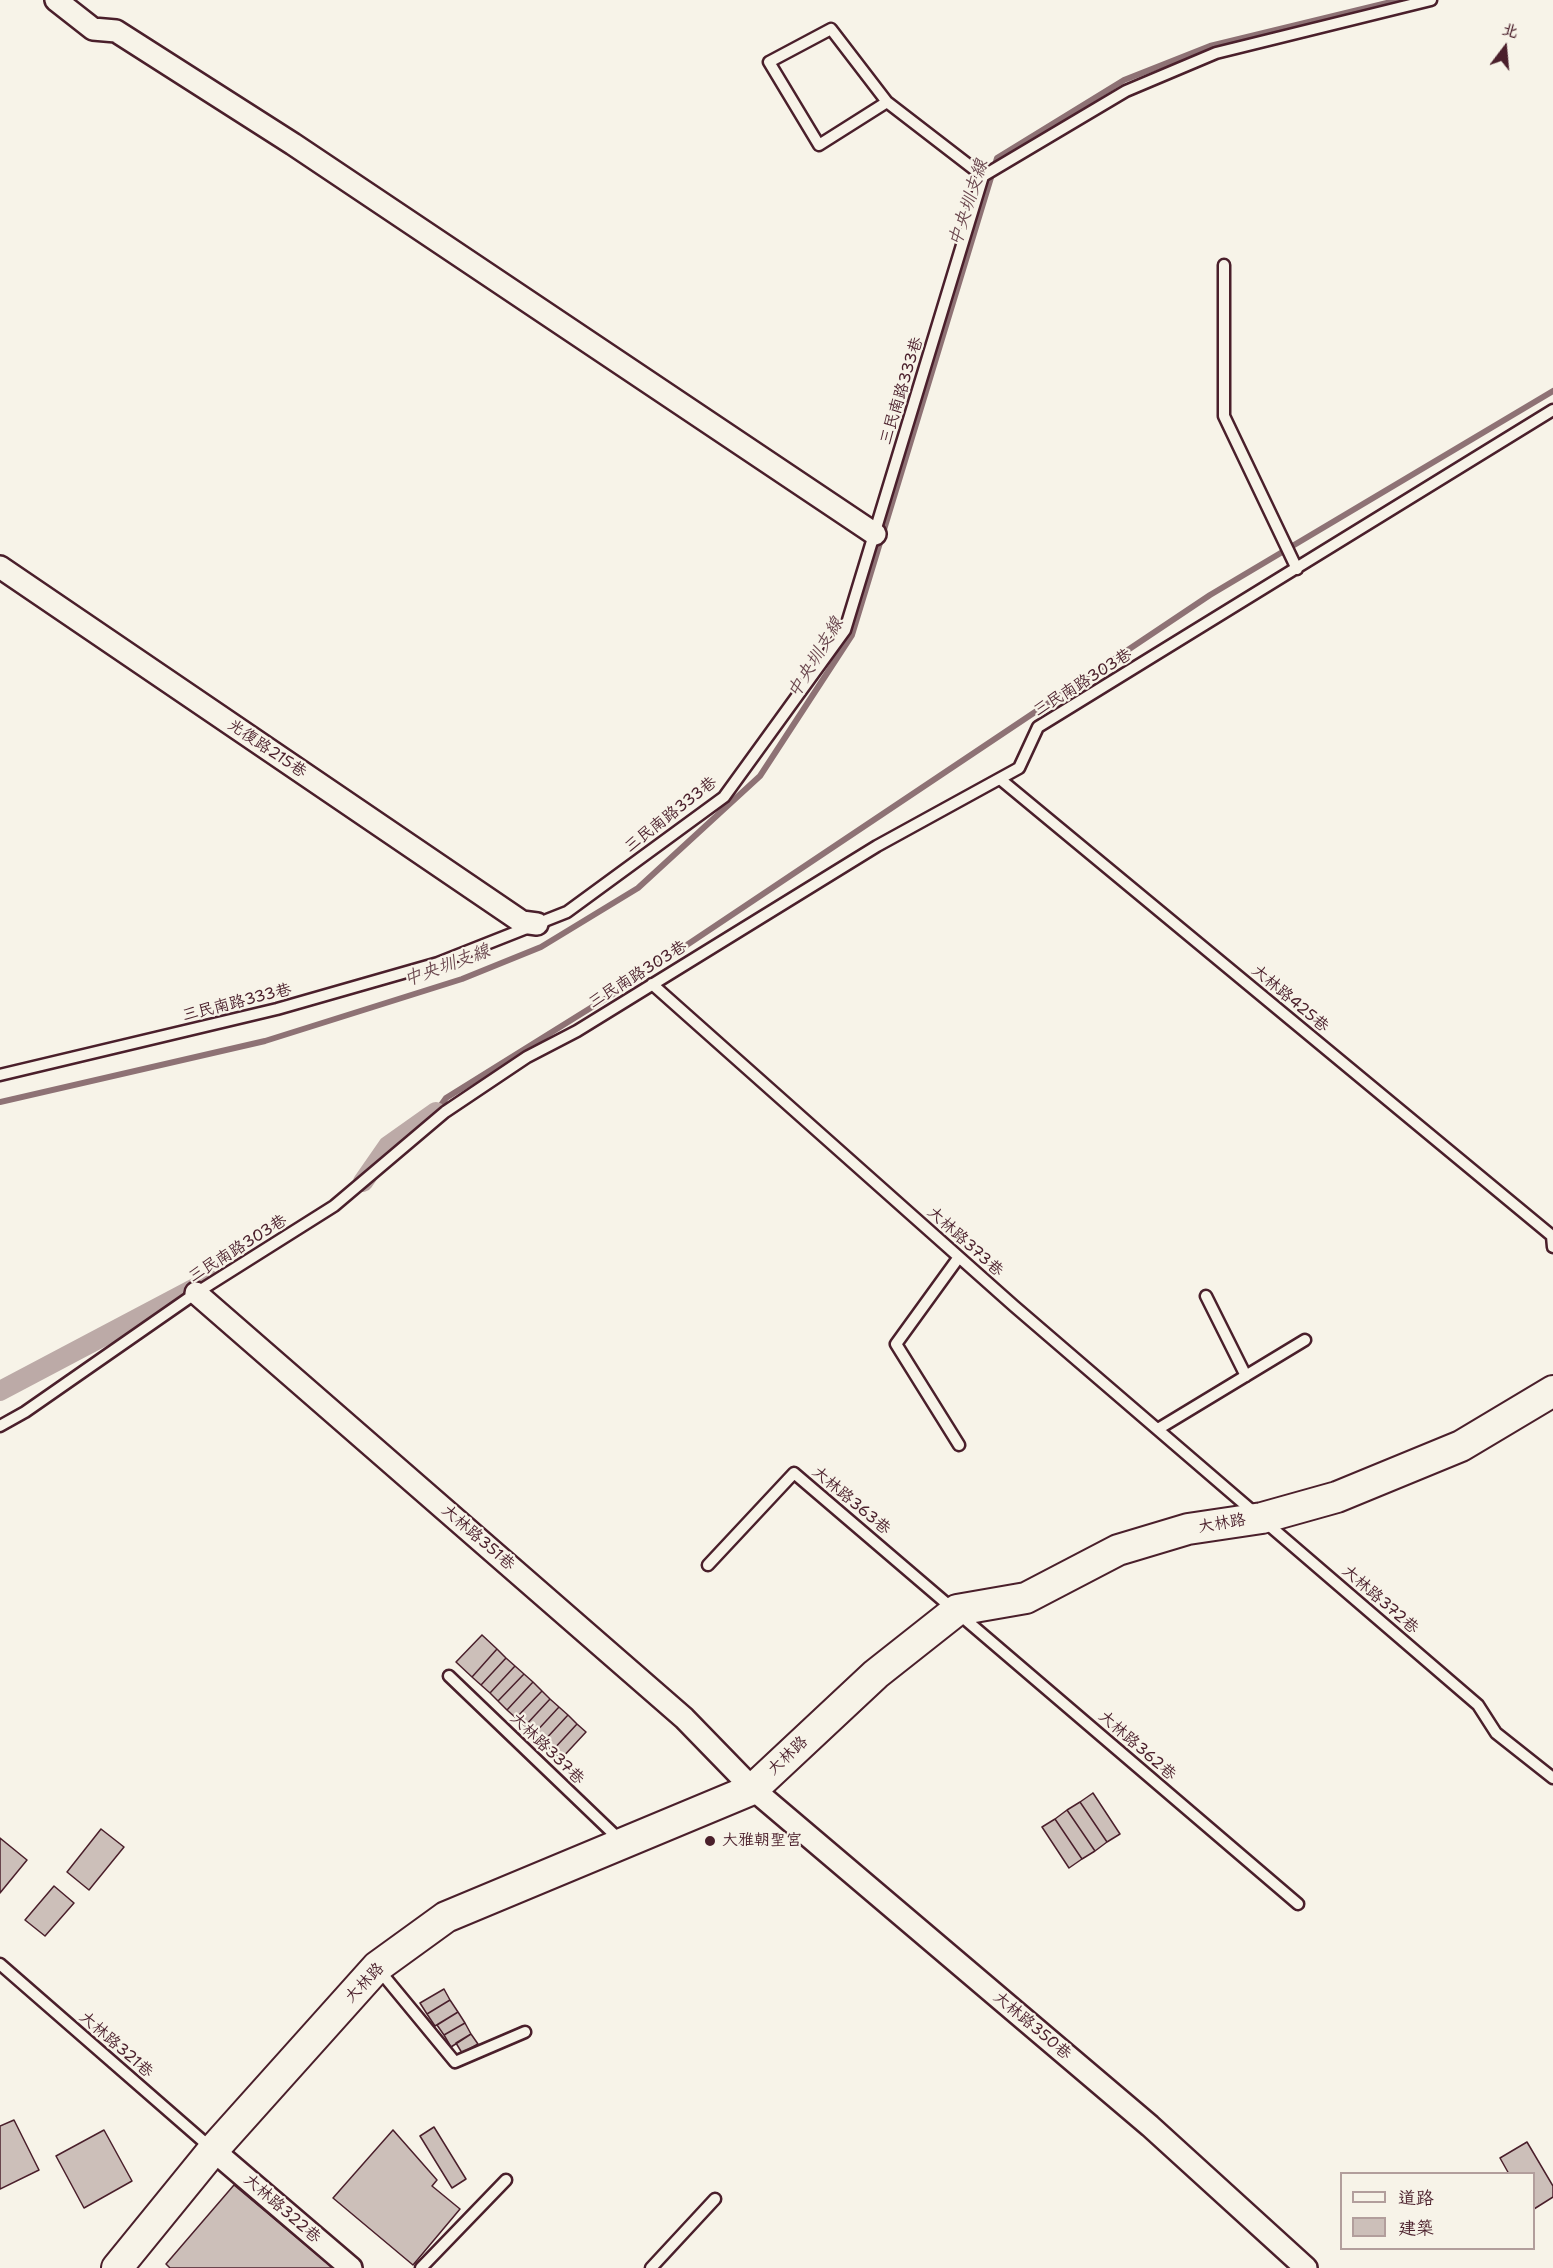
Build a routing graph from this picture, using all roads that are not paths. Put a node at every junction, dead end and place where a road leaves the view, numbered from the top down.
1 (56, 0) edge
2 (1431, 0) edge
3 (887, 102) junction
4 (983, 176) junction
5 (1224, 265) dead end
6 (1553, 410) edge
7 (875, 534) junction
8 (0, 567) edge
9 (1297, 569) junction
10 (1000, 779) junction
11 (537, 924) junction
12 (652, 984) junction
13 (0, 1075) edge
14 (1553, 1247) edge
15 (959, 1257) junction
16 (196, 1293) junction
17 (1206, 1296) dead end
18 (1305, 1340) dead end
19 (1246, 1376) junction
20 (1553, 1391) edge
21 (0, 1426) edge
22 (1158, 1429) junction
23 (959, 1445) dead end
24 (1262, 1518) junction
25 (708, 1565) dead end
26 (957, 1610) junction
27 (449, 1676) dead end
28 (1553, 1778) edge
29 (753, 1789) junction
30 (624, 1843) junction
31 (1298, 1904) dead end
32 (0, 1964) edge
33 (377, 1967) junction
34 (525, 2032) dead end
35 (213, 2150) junction
36 (506, 2180) dead end
37 (715, 2199) dead end
38 (117, 2268) edge
39 (351, 2268) edge
40 (422, 2268) edge
41 (651, 2268) edge
42 (1306, 2268) edge

1 - 7 street
2 - 4 lane
3 - 3 lane
3 - 4 lane
4 - 7 lane, 三民南路333巷
5 - 9 lane
6 - 9 lane, 三民南路303巷
7 - 11 lane, 三民南路333巷
8 - 11 street, 光復路215巷
9 - 10 lane, 三民南路303巷
10 - 12 lane, 三民南路303巷
10 - 14 lane, 大林路425巷
11 - 13 lane, 三民南路333巷
12 - 15 lane, 大林路373巷
12 - 16 lane, 三民南路303巷
15 - 22 lane, 大林路373巷
15 - 23 lane
16 - 21 lane, 三民南路303巷
16 - 29 street, 大林路351巷
17 - 19 lane
18 - 19 lane
19 - 22 lane
20 - 24 street, 大林路
22 - 24 lane, 大林路373巷
24 - 26 street, 大林路
24 - 28 lane, 大林路372巷
25 - 26 lane, 大林路363巷
26 - 29 street, 大林路
26 - 31 lane, 大林路362巷
27 - 30 lane, 大林路337巷
29 - 30 street, 大林路
29 - 42 street, 大林路350巷
30 - 33 street, 大林路
32 - 35 lane, 大林路321巷
33 - 34 lane
33 - 35 street, 大林路
35 - 38 street, 大林路
35 - 39 street, 大林路322巷
36 - 40 lane
37 - 41 lane

